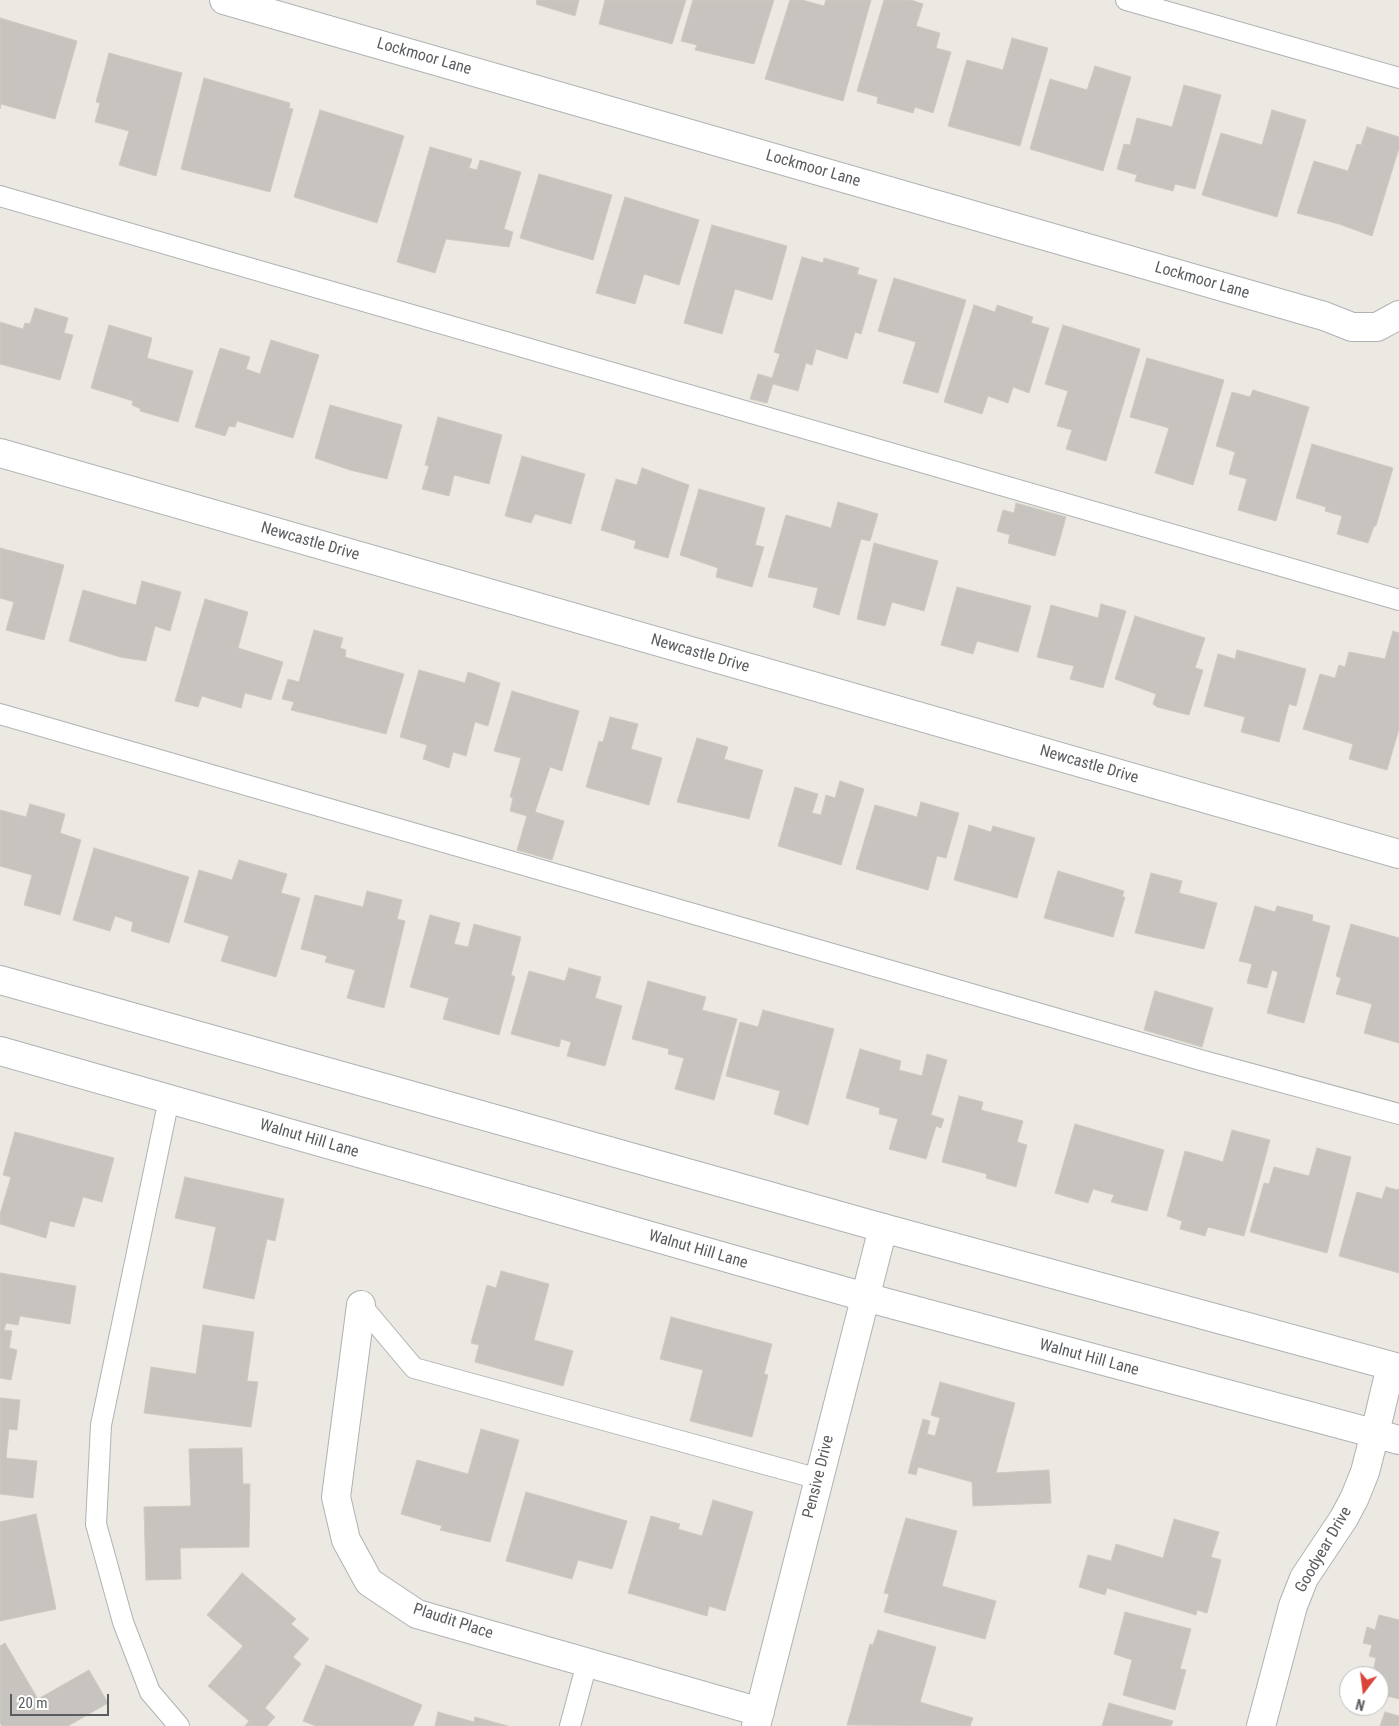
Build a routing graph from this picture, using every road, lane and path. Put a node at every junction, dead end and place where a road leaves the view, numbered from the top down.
1 (224, 0) edge
2 (1126, 0) edge
3 (1399, 78) edge
4 (0, 196) edge
5 (1399, 314) edge
6 (0, 453) edge
7 (1399, 600) edge
8 (0, 714) edge
9 (1399, 854) edge
10 (0, 980) edge
11 (0, 1051) edge
12 (169, 1099) junction
13 (1399, 1114) edge
14 (883, 1228) junction
15 (865, 1297) junction
16 (361, 1305) joint
17 (1395, 1367) edge
18 (1387, 1437) edge
19 (819, 1480) junction
20 (587, 1663) junction
21 (758, 1719) edge
22 (178, 1726) edge
23 (570, 1726) edge
24 (1261, 1726) edge

1 - 5 street, Lockmoor Lane
2 - 3 lane
4 - 7 lane
6 - 9 street, Newcastle Drive
8 - 13 lane
10 - 14 street
11 - 12 street, Walnut Hill Lane
12 - 15 street, Walnut Hill Lane
12 - 22 lane
14 - 15 street, Pensive Drive
14 - 17 street
15 - 18 street, Walnut Hill Lane
15 - 19 street, Pensive Drive
16 - 19 lane
16 - 20 street, Plaudit Place
17 - 18 street, Goodyear Drive
18 - 24 street, Goodyear Drive
19 - 21 street, Pensive Drive
20 - 21 street, Plaudit Place
20 - 23 lane

